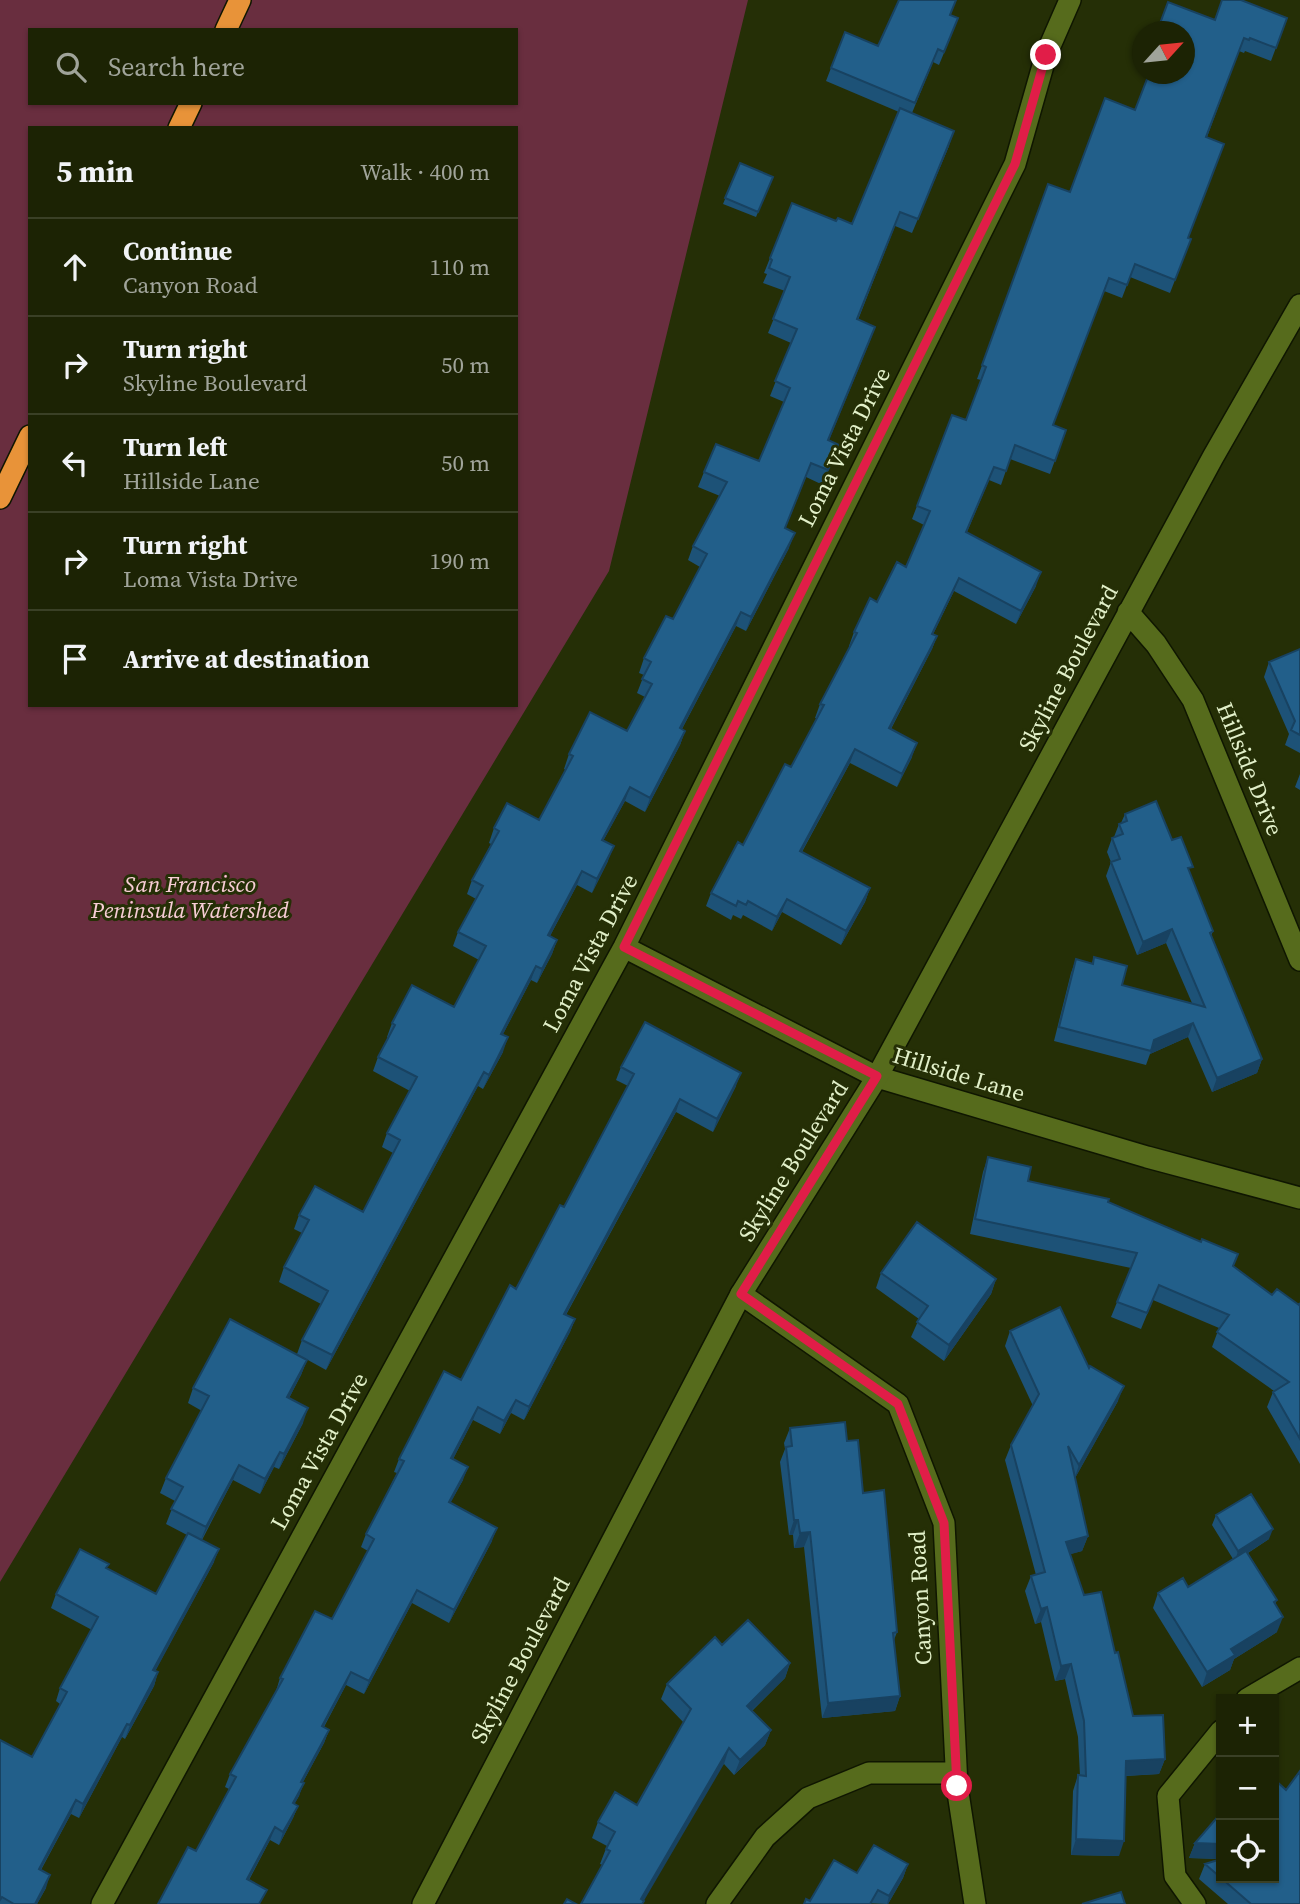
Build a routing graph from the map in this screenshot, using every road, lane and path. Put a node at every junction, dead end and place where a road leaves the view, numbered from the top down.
1 (240, 0) edge
2 (1070, 0) edge
3 (227, 28) edge
4 (190, 105) edge
5 (180, 126) edge
6 (1300, 305) edge
7 (28, 440) edge
8 (0, 498) edge
9 (1128, 612) junction
10 (624, 947) junction
11 (1300, 960) edge
12 (877, 1076) junction
13 (1300, 1198) edge
14 (741, 1294) junction
15 (1300, 1668) edge
16 (1256, 1694) edge
17 (1216, 1737) edge
18 (956, 1773) junction
19 (102, 1904) edge
20 (422, 1904) edge
21 (717, 1904) edge
22 (975, 1904) edge
23 (1195, 1904) edge

1 - 3 highway
2 - 10 street, Loma Vista Drive
4 - 5 highway
6 - 9 street, Skyline Boulevard
7 - 8 highway
9 - 11 street, Hillside Drive
9 - 12 street, Skyline Boulevard
10 - 12 street, Hillside Lane
10 - 19 street, Loma Vista Drive
12 - 13 street, Hillside Lane
12 - 14 street, Skyline Boulevard
14 - 18 street, Canyon Road
14 - 20 street, Skyline Boulevard
15 - 16 street
17 - 23 street
18 - 21 street
18 - 22 street, Canyon Road

